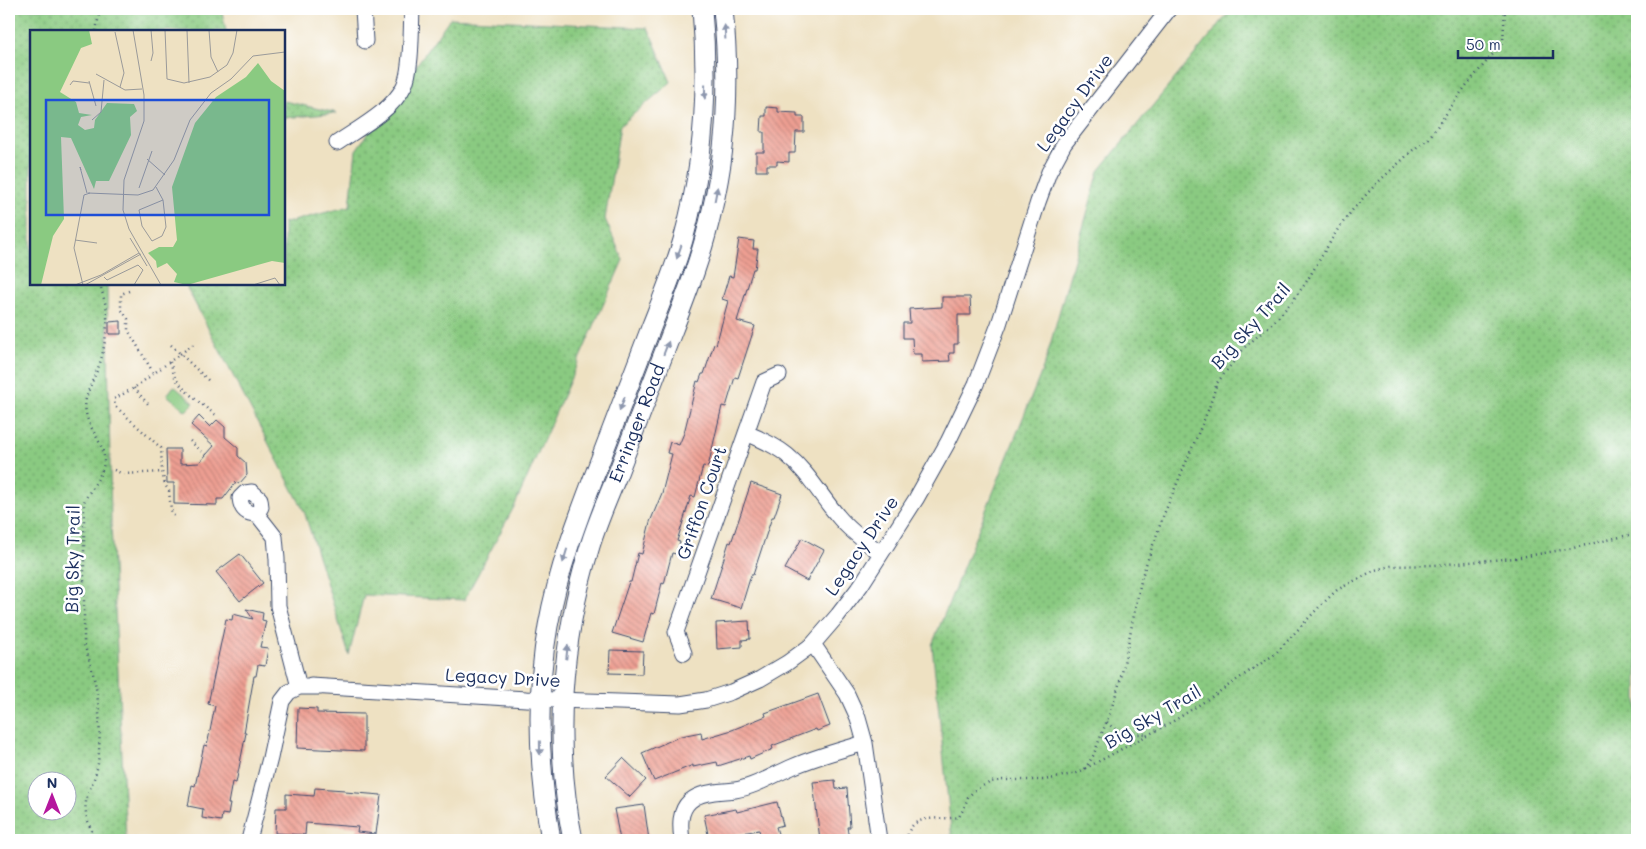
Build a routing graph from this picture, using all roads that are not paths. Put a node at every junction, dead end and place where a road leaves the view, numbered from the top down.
1 (363, 9) edge
2 (412, 9) edge
3 (702, 9) edge
4 (723, 9) edge
5 (1169, 9) edge
6 (365, 41) dead end
7 (337, 143) dead end
8 (779, 375) dead end
9 (746, 433) junction
10 (258, 514) dead end
11 (881, 553) junction
12 (813, 644) junction
13 (684, 653) dead end
14 (310, 686) junction
15 (541, 699) junction
16 (562, 700) junction
17 (865, 743) junction
18 (249, 840) edge
19 (551, 840) edge
20 (573, 840) edge
21 (682, 840) edge
22 (879, 840) edge

1 - 6 street
2 - 7 street
3 -> 15 main road, Erringer Road
16 -> 4 main road, Erringer Road
5 - 11 street, Legacy Drive
8 - 9 street, Griffon Court
9 - 11 street
9 - 13 street, Griffon Court
10 - 14 street
11 - 12 street, Legacy Drive
12 - 16 street, Legacy Drive
12 - 17 street
14 - 15 street, Legacy Drive
14 - 18 street
15 - 16 street, Legacy Drive
15 -> 19 main road, Erringer Road
16 - 20 main road, Erringer Road
17 - 21 street
17 - 22 street

